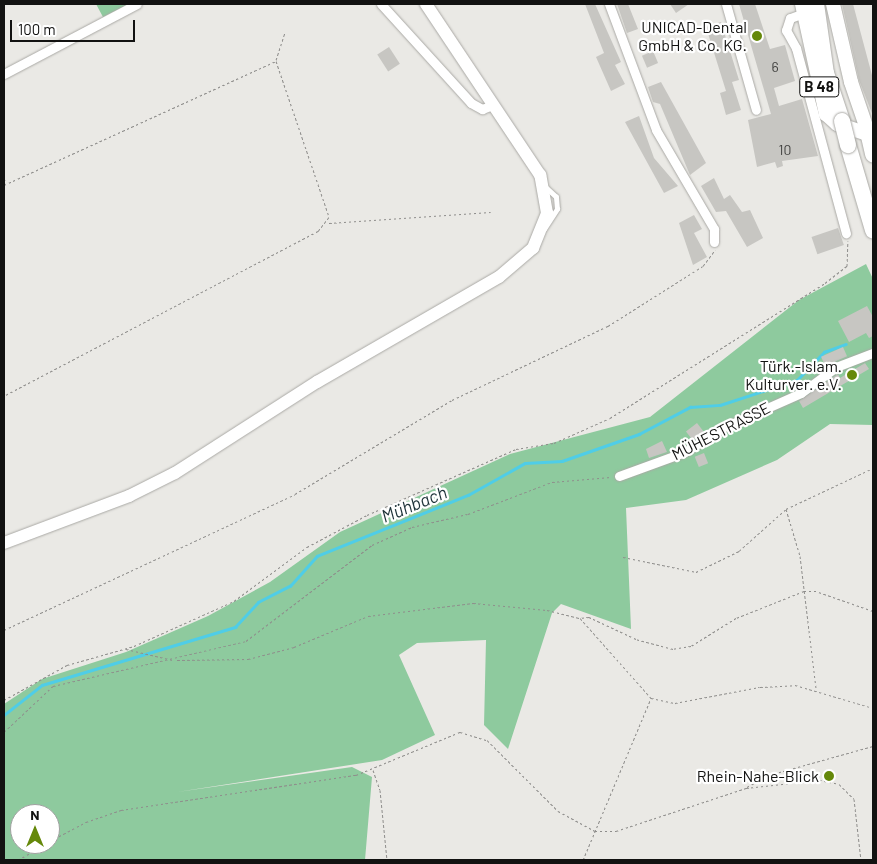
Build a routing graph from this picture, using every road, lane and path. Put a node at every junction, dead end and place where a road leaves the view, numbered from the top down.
1 (137, 4) edge
2 (381, 4) edge
3 (426, 4) edge
4 (609, 4) edge
5 (726, 4) edge
6 (833, 4) edge
7 (810, 8) edge
8 (285, 32) dead end
9 (276, 61) junction
10 (4, 74) edge
11 (493, 106) junction
12 (756, 110) dead end
13 (871, 134) edge
14 (873, 154) edge
15 (4, 178) edge
16 (5, 184) edge
17 (491, 212) dead end
18 (328, 223) junction
19 (873, 230) edge
20 (846, 233) joint
21 (714, 242) joint
22 (873, 353) edge
23 (4, 396) edge
24 (873, 468) edge
25 (619, 476) joint
26 (786, 509) junction
27 (4, 543) edge
28 (623, 557) dead end
29 (804, 591) junction
30 (873, 611) edge
31 (580, 618) junction
32 (4, 630) edge
33 (125, 648) junction
34 (176, 660) junction
35 (816, 689) junction
36 (651, 698) junction
37 (4, 700) edge
38 (873, 708) edge
39 (4, 732) edge
40 (873, 746) edge
41 (373, 770) junction
42 (746, 788) junction
43 (596, 831) junction
44 (60, 836) edge
45 (387, 860) edge
46 (582, 860) edge
47 (862, 860) edge

1 - 10 street
2 - 11 street
3 - 11 main road
4 - 21 street
5 - 12 street
6 - 13 main road, B 48
7 - 13 main road, B 48
7 - 19 highway, bridge
7 - 20 street
8 - 9 path
9 - 16 path
9 - 18 path
11 - 27 main road
13 - 14 highway
15 - 16 path
17 - 18 path
18 - 23 path
20 - 33 path
21 - 32 path
22 - 25 street, MÜHESTRASSE
24 - 26 path
25 - 34 path
26 - 28 path
26 - 29 path
29 - 30 path
29 - 31 path
29 - 35 path
31 - 34 path
31 - 36 path
33 - 34 path
33 - 37 path
34 - 39 path
35 - 36 path
35 - 38 path
36 - 43 path
40 - 42 path
41 - 43 path
41 - 44 path
41 - 45 path
42 - 43 path
42 - 47 path
43 - 46 path

